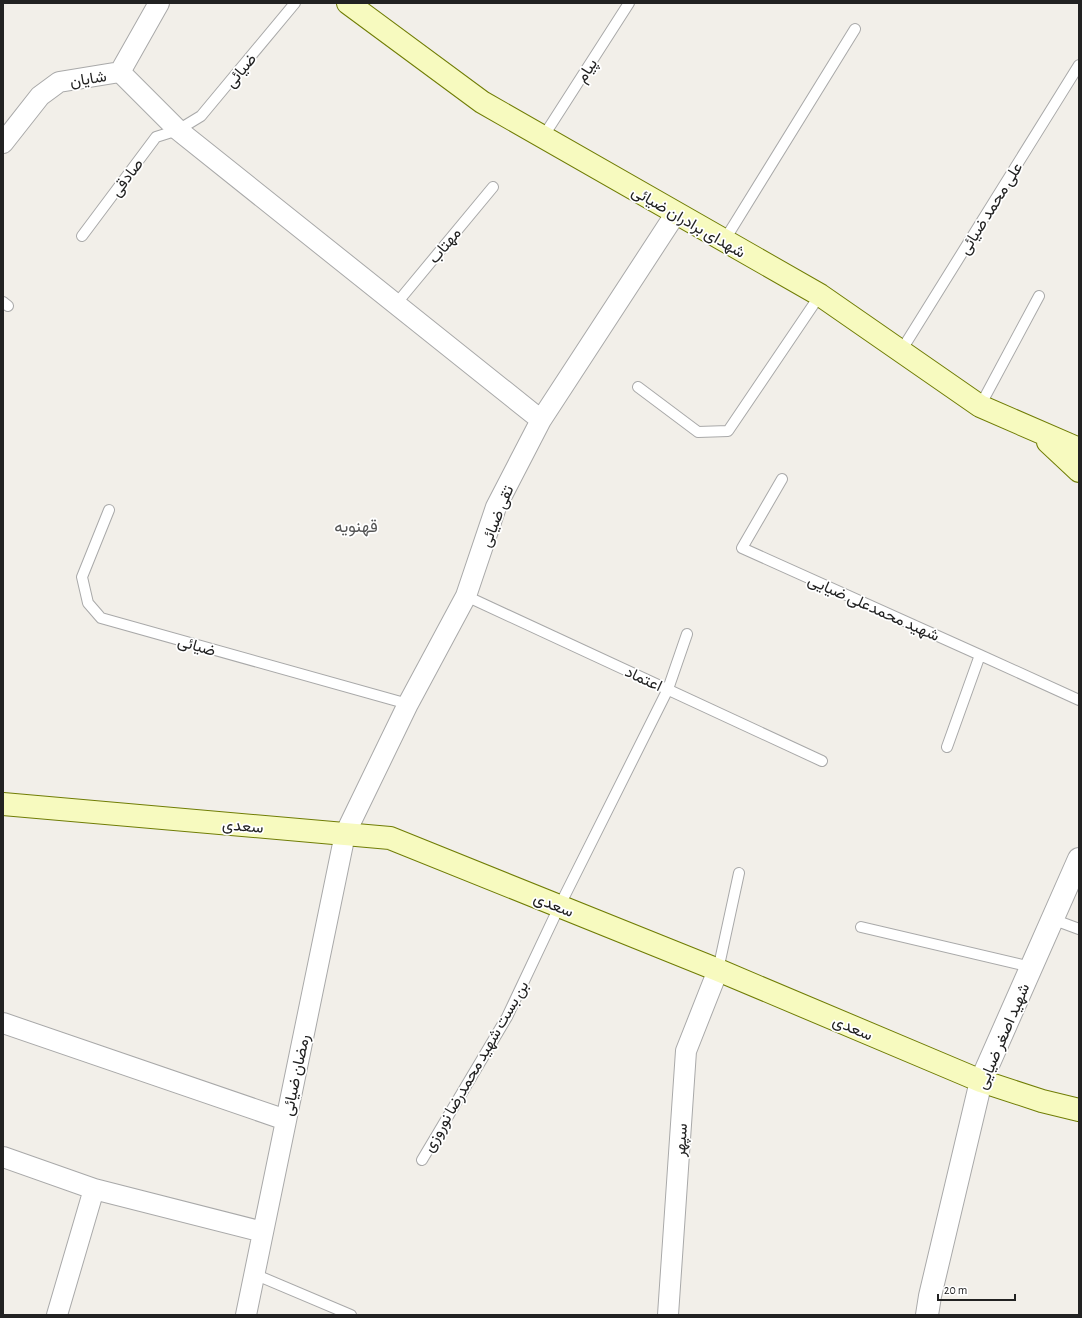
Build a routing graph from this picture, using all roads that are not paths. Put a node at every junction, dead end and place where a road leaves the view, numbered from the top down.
1 (159, 3) edge
2 (295, 3) edge
3 (348, 3) edge
4 (629, 3) edge
5 (855, 29) dead end
6 (1079, 65) edge
7 (120, 72) junction
8 (178, 130) junction
9 (543, 137) junction
10 (4, 138) edge
11 (492, 187) dead end
12 (676, 213) junction
13 (82, 236) dead end
14 (724, 241) junction
15 (820, 295) junction
16 (1039, 296) dead end
17 (396, 304) junction
18 (901, 351) junction
19 (638, 387) dead end
20 (980, 406) junction
21 (541, 420) junction
22 (1036, 430) junction
23 (1079, 449) edge
24 (1079, 471) edge
25 (782, 479) dead end
26 (109, 510) dead end
27 (466, 596) junction
28 (687, 634) dead end
29 (980, 655) junction
30 (668, 689) junction
31 (1079, 700) edge
32 (408, 704) junction
33 (947, 747) dead end
34 (822, 761) dead end
35 (3, 804) edge
36 (345, 834) junction
37 (1079, 859) edge
38 (739, 873) dead end
39 (559, 907) junction
40 (1052, 919) junction
41 (861, 927) dead end
42 (1079, 929) edge
43 (1031, 967) junction
44 (718, 970) junction
45 (3, 1023) edge
46 (981, 1081) junction
47 (1079, 1110) edge
48 (286, 1120) junction
49 (3, 1157) edge
50 (422, 1160) dead end
51 (94, 1189) junction
52 (263, 1232) junction
53 (254, 1274) junction
54 (57, 1315) edge
55 (246, 1315) edge
56 (351, 1315) edge
57 (668, 1315) edge
58 (927, 1315) edge

1 - 7 street, شایان
2 - 8 lane, ضیائی
3 - 9 main road, شهدای برادران ضیائی
4 - 9 lane, پیام
5 - 14 lane
6 - 18 lane, علی محمد ضیائی
7 - 8 street
7 - 10 street, شایان
8 - 13 lane, صادقی
8 - 17 street
9 - 12 main road, شهدای برادران ضیائی
11 - 17 lane, مهتاب
12 - 14 main road, شهدای برادران ضیائی
12 - 21 street, تقی ضیائی
14 - 15 main road, شهدای برادران ضیائی
15 - 18 main road, شهدای برادران ضیائی
15 - 19 lane
16 - 20 lane
17 - 21 street
18 - 20 main road, شهدای برادران ضیائی
20 - 22 main road, شهدای برادران ضیائی
21 - 27 street, تقی ضیائی
22 - 23 main road, شهدای برادران ضیائی
22 - 24 main road, شهدای برادران ضیائی
25 - 29 lane, شهید محمدعلی ضیایی
26 - 32 lane, ضیائی
27 - 30 lane, اعتماد
27 - 32 street, تقی ضیائی
28 - 30 lane, بن بست شهید محمدرضا نوروزی
29 - 31 lane, شهید محمدعلی ضیایی
29 - 33 lane
30 - 34 lane, اعتماد
30 - 39 lane, بن بست شهید محمدرضا نوروزی
32 - 36 street, تقی ضیائی
35 - 36 main road, سعدی
36 - 39 main road, سعدی
36 - 48 street, رمضان ضیائی
37 - 40 street, شهید اصغر ضیایی
38 - 44 lane
39 - 44 main road, سعدی
39 - 50 lane, بن بست شهید محمدرضا نوروزی
40 - 42 lane
40 - 43 street, شهید اصغر ضیایی
41 - 43 lane
43 - 46 street, شهید اصغر ضیایی
44 - 46 main road, سعدی
44 - 57 street, سپهر
45 - 48 street
46 - 47 main road, سعدی
46 - 58 street, شهید اصغر ضیایی
48 - 52 street, رمضان ضیائی
49 - 51 street
51 - 52 street
51 - 54 street
52 - 53 street, رمضان ضیائی
53 - 55 street, رمضان ضیائی
53 - 56 lane

